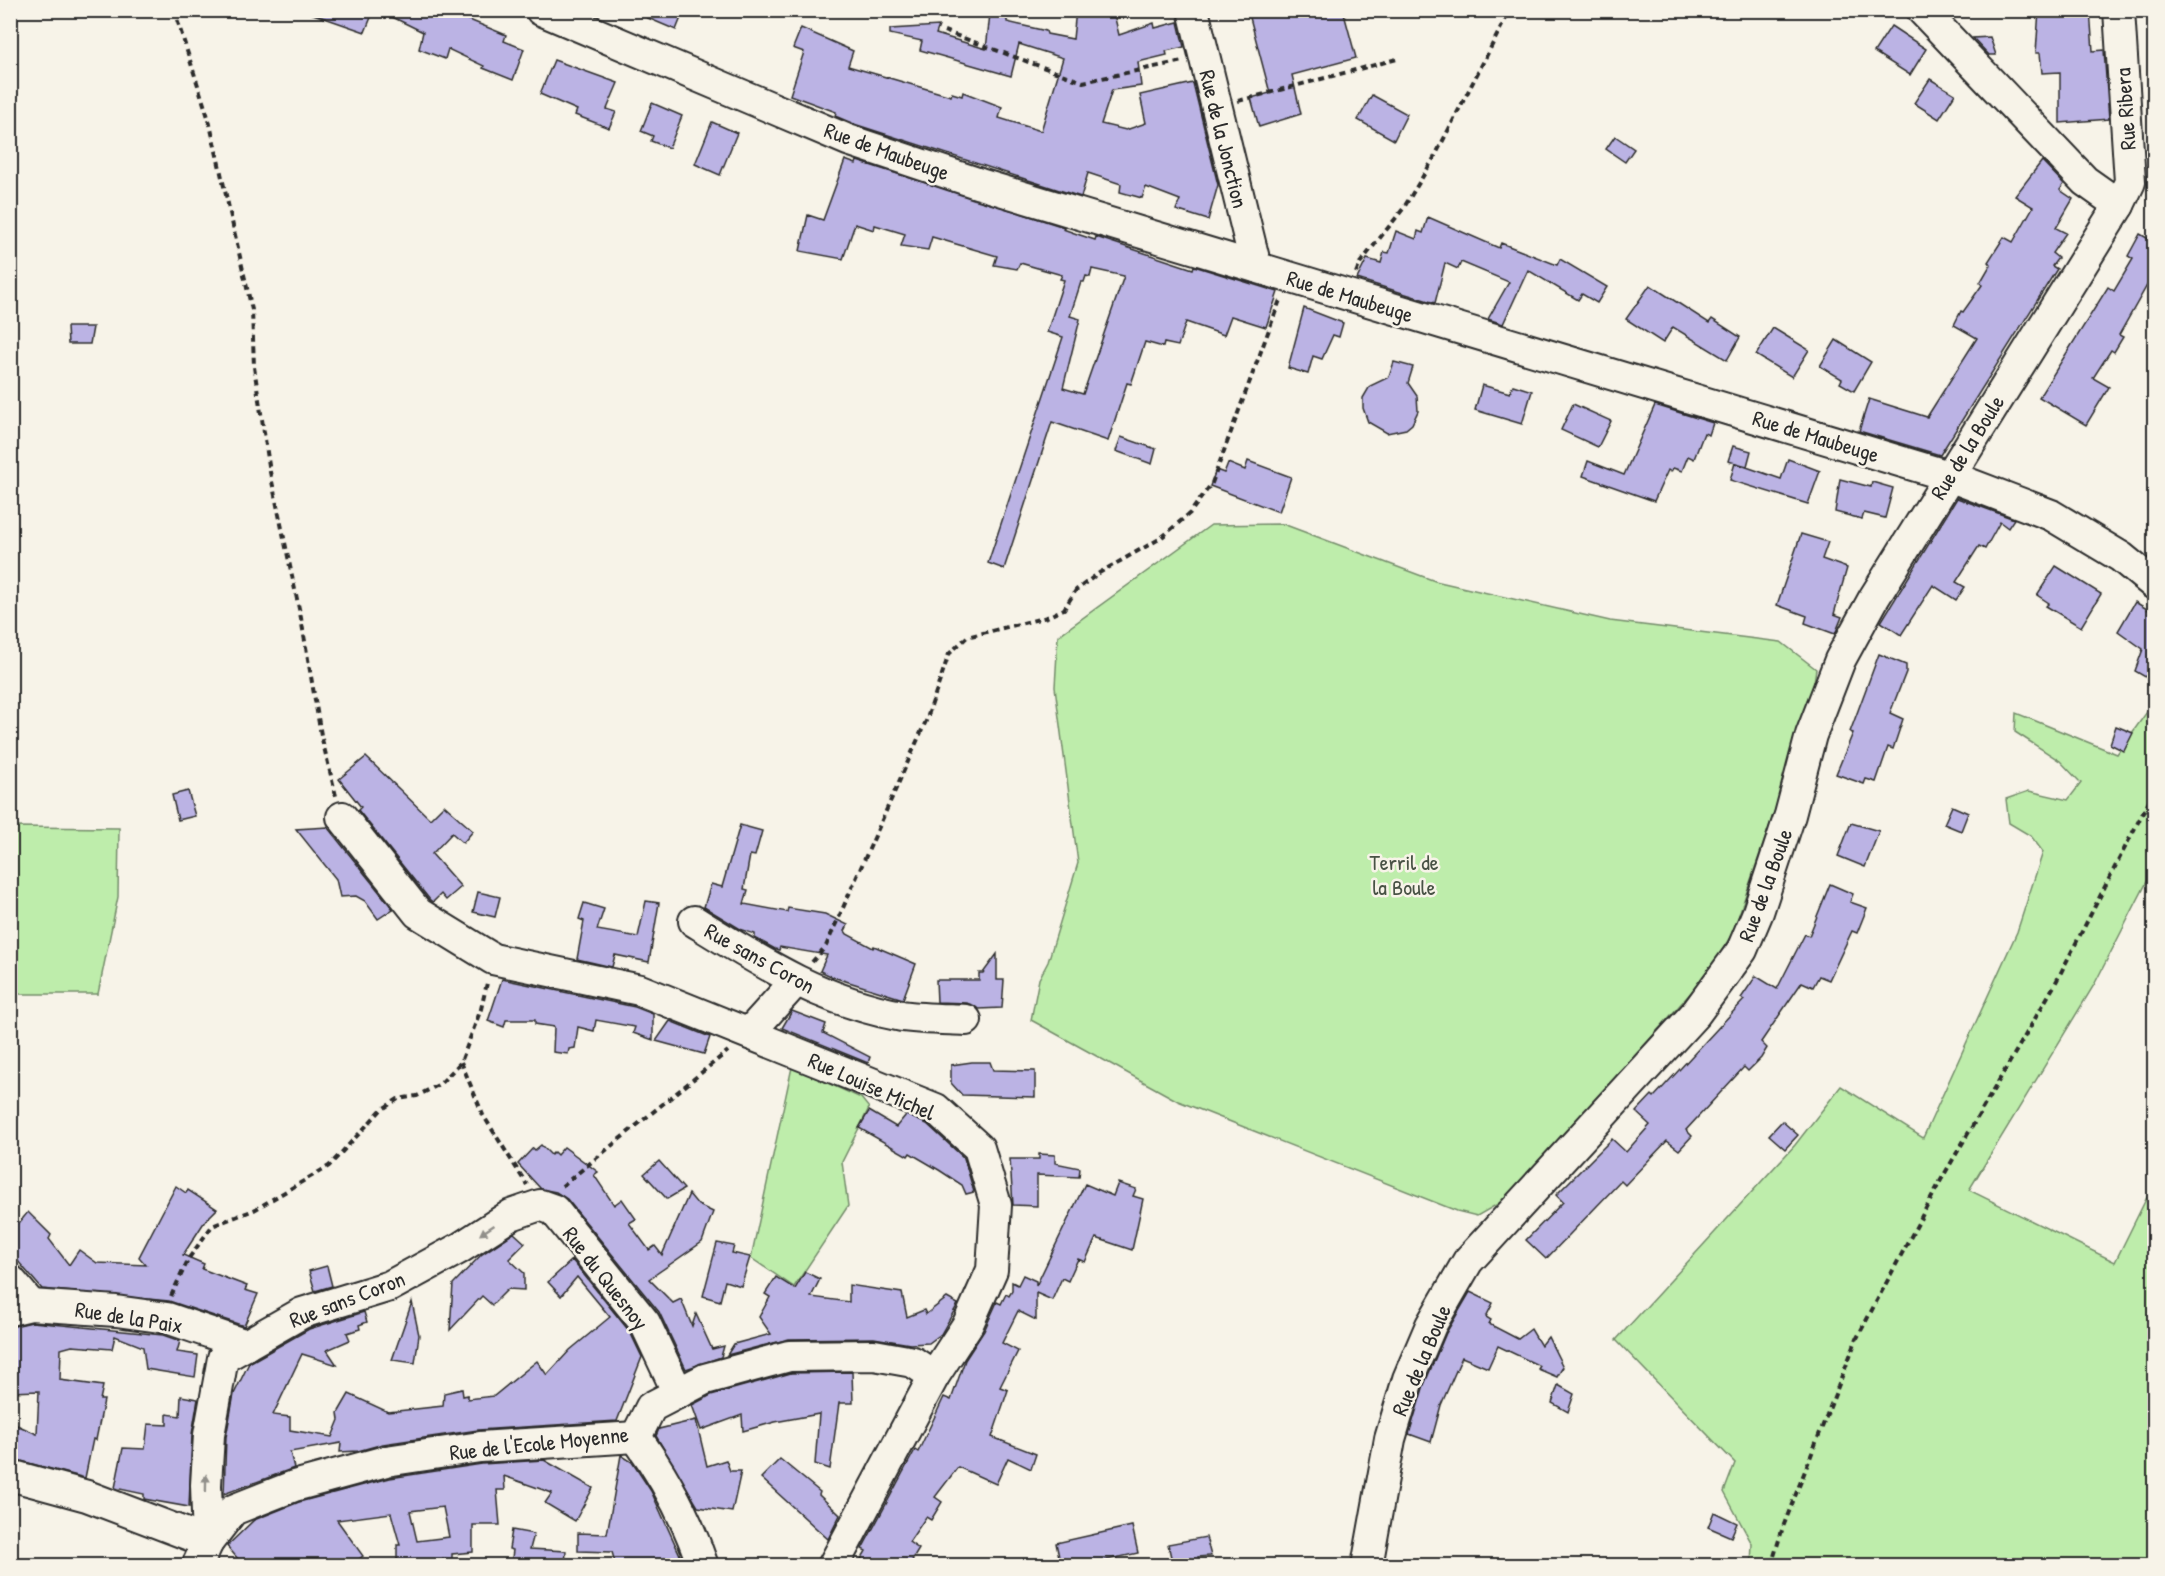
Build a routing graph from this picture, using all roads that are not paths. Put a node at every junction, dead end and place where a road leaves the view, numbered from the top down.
1 (541, 10) edge
2 (1193, 10) edge
3 (1922, 10) edge
4 (2119, 10) edge
5 (2119, 206) junction
6 (1256, 267) junction
7 (1949, 476) junction
8 (2154, 584) edge
9 (342, 817) road end
10 (694, 921) dead end
11 (795, 982) junction
12 (966, 1020) dead end
13 (749, 1034) junction
14 (540, 1205) joint
15 (10, 1280) edge
16 (21, 1307) edge
17 (246, 1345) junction
18 (934, 1376) junction
19 (678, 1393) junction
20 (636, 1437) junction
21 (10, 1475) edge
22 (203, 1554) edge
23 (835, 1564) edge
24 (703, 1566) edge
25 (1367, 1566) edge

1 - 6 street, Rue de Maubeuge
2 - 6 street, Rue de la Jonction
3 - 5 street
4 - 5 street, Rue Ribera
5 - 7 street, Rue de la Boule
6 - 7 street, Rue de Maubeuge
7 - 8 street, Rue de Maubeuge
7 - 25 street, Rue de la Boule
9 - 13 street, Rue Louise Michel
10 - 11 street, Rue sans Coron
11 - 12 street, Rue sans Coron
11 - 13 street
13 - 18 street, Rue Louise Michel
14 -> 17 street, Rue sans Coron
14 - 19 street, Rue du Quesnoy
15 - 16 street
16 - 17 street, Rue de la Paix
22 -> 17 street, Rue sans Coron
18 - 19 street, Rue de l'Ecole Moyenne
18 - 23 street, Rue Louise Michel
19 - 20 street, Rue de l'Ecole Moyenne
20 - 22 street, Rue de l'Ecole Moyenne
20 - 24 street
21 - 22 street

